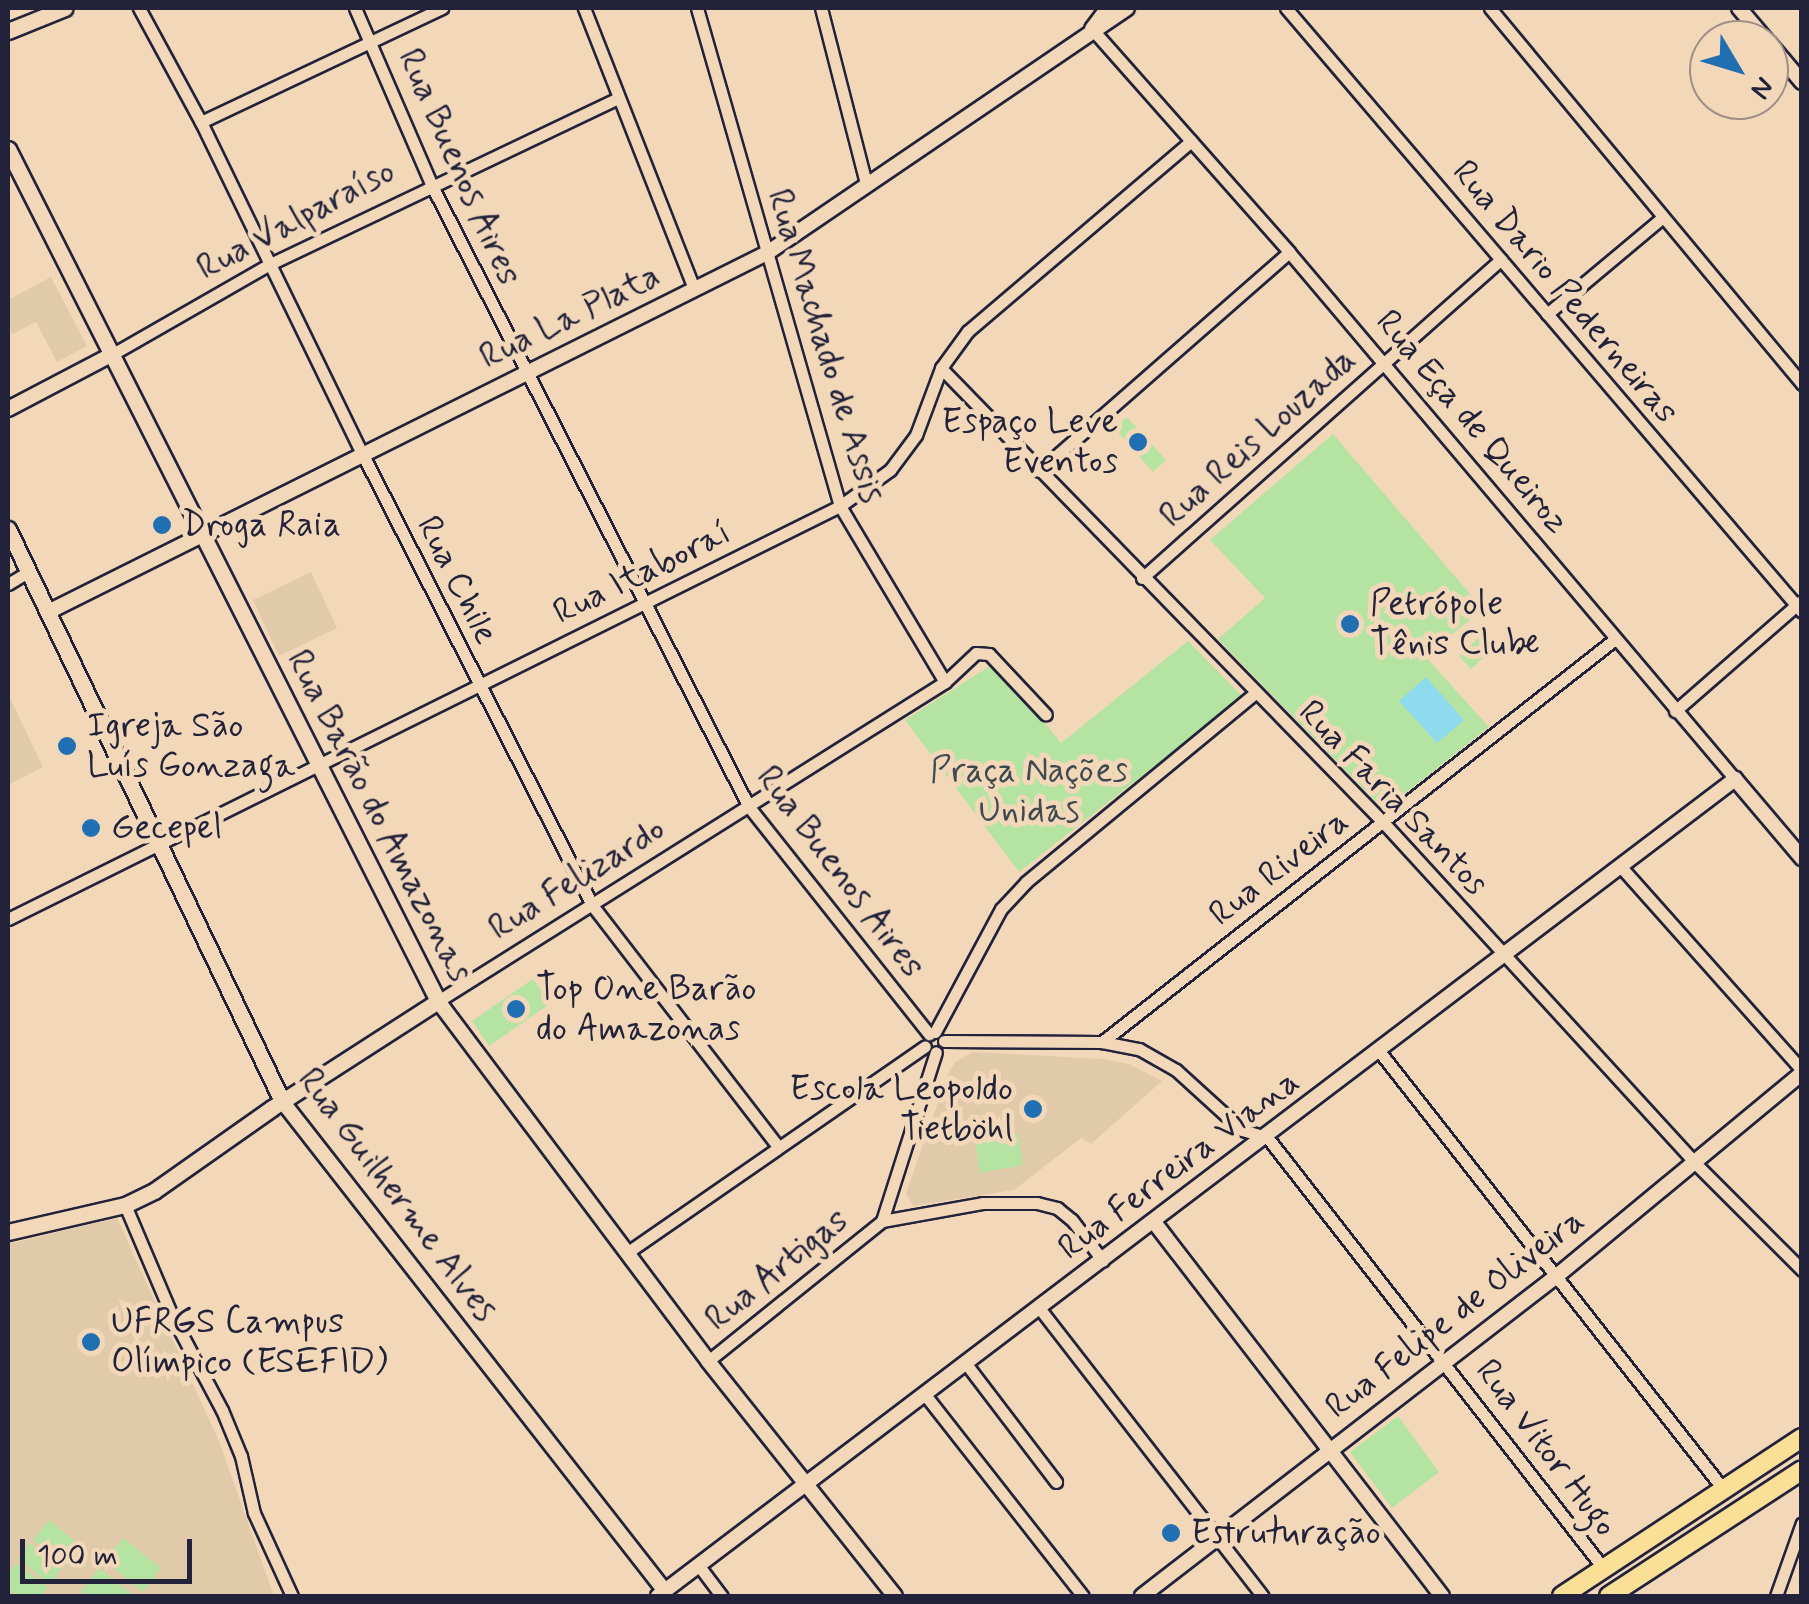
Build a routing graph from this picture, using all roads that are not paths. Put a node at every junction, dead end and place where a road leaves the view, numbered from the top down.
1 (65, 8) edge
2 (139, 8) edge
3 (355, 8) edge
4 (442, 8) edge
5 (584, 8) edge
6 (697, 8) edge
7 (821, 8) edge
8 (1108, 8) edge
9 (1126, 8) edge
10 (1289, 8) edge
11 (1490, 8) edge
12 (1092, 30) junction
13 (8, 31) edge
14 (372, 38) junction
15 (618, 98) junction
16 (201, 122) junction
17 (1190, 141) junction
18 (8, 149) edge
19 (866, 183) junction
20 (430, 184) junction
21 (1664, 217) junction
22 (1289, 252) junction
23 (767, 253) junction
24 (1501, 259) junction
25 (268, 265) junction
26 (694, 289) junction
27 (1547, 314) junction
28 (111, 354) junction
29 (1383, 363) junction
30 (941, 368) junction
31 (525, 372) junction
32 (1802, 384) edge
33 (8, 409) edge
34 (363, 455) junction
35 (1039, 471) junction
36 (840, 506) junction
37 (8, 529) edge
38 (203, 534) junction
39 (28, 572) junction
40 (1142, 578) junction
41 (8, 584) edge
42 (644, 602) junction
43 (1800, 606) edge
44 (48, 612) junction
45 (1615, 638) junction
46 (944, 682) junction
47 (480, 685) junction
48 (1255, 693) junction
49 (1675, 711) junction
50 (1046, 716) dead end
51 (320, 766) junction
52 (1735, 779) junction
53 (748, 807) junction
54 (1382, 822) junction
55 (160, 846) junction
56 (1802, 858) edge
57 (1621, 867) junction
58 (592, 905) junction
59 (8, 919) edge
60 (1505, 957) junction
61 (438, 1001) junction
62 (934, 1041) junction
63 (1102, 1042) junction
64 (1379, 1051) junction
65 (1802, 1072) edge
66 (282, 1101) junction
67 (1267, 1137) junction
68 (777, 1145) junction
69 (1694, 1163) junction
70 (126, 1205) junction
71 (882, 1221) junction
72 (1154, 1222) junction
73 (8, 1232) edge
74 (628, 1252) junction
75 (1103, 1261) junction
76 (1802, 1270) edge
77 (1558, 1275) junction
78 (1040, 1309) junction
79 (708, 1361) junction
80 (1445, 1361) junction
81 (967, 1365) junction
82 (926, 1396) junction
83 (1802, 1438) edge
84 (1330, 1448) junction
85 (1802, 1470) edge
86 (1056, 1482) dead end
87 (807, 1484) junction
88 (1724, 1490) junction
89 (1802, 1523) edge
90 (1218, 1536) junction
91 (699, 1566) junction
92 (1604, 1569) junction
93 (662, 1594) edge
94 (292, 1596) edge
95 (722, 1596) edge
96 (895, 1596) edge
97 (1083, 1596) edge
98 (1142, 1596) edge
99 (1263, 1596) edge
100 (1442, 1596) edge
101 (1562, 1596) edge
102 (1608, 1596) edge
103 (1776, 1596) edge

1 - 13 main road
2 - 16 street, Rua Chile
3 - 14 street, Rua Buenos Aires
4 - 14 street
5 - 15 street
6 - 23 street, Rua Machado de Assis
7 - 19 street
8 - 12 street, Rua La Plata
9 - 12 street, Rua La Plata
10 - 24 street, Rua Dario Pederneiras
11 - 21 street
12 - 17 street, Rua Eça de Queiroz
12 - 19 street, Rua La Plata
14 - 16 street
14 - 20 street, Rua Buenos Aires
15 - 20 street, Rua Valparaíso
15 - 26 street
16 - 25 street, Rua Chile
17 - 22 street, Rua Eça de Queiroz
17 - 30 street, Rua Itaboraí
18 - 28 main road, Rua Barão do Amazonas
19 - 23 street, Rua La Plata
20 - 25 street, Rua Valparaíso
20 - 31 street, Rua Buenos Aires
21 - 27 street
21 - 32 street
22 - 29 street, Rua Eça de Queiroz
22 - 35 street
23 - 26 street, Rua La Plata
23 - 36 street, Rua Machado de Assis
24 - 27 street, Rua Dario Pederneiras
24 - 29 street, Rua Reis Louzada
25 - 28 street, Rua Valparaíso
25 - 34 street, Rua Chile
26 - 31 street, Rua La Plata
27 - 43 street, Rua Dario Pederneiras
28 - 33 street, Rua Valparaíso
28 - 38 main road, Rua Barão do Amazonas
29 - 40 street, Rua Reis Louzada
29 - 45 street, Rua Eça de Queiroz
30 - 35 street, Rua Faria Santos
30 - 36 street, Rua Itaboraí
31 - 34 street, Rua La Plata
31 - 42 street, Rua Buenos Aires
34 - 38 street, Rua La Plata
34 - 47 street, Rua Chile
35 - 40 street, Rua Faria Santos
36 - 42 street, Rua Itaboraí
36 - 46 street, Rua Machado de Assis
37 - 39 main road, Rua Guilherme Alves
38 - 44 street, Rua La Plata
38 - 51 main road, Rua Barão do Amazonas
39 - 41 street
39 - 44 main road, Rua Guilherme Alves
40 - 48 street, Rua Faria Santos
42 - 47 street, Rua Itaboraí
42 - 53 street, Rua Buenos Aires
43 - 49 street
44 - 55 main road, Rua Guilherme Alves
45 - 49 street, Rua Eça de Queiroz
45 - 54 street, Rua Riveira
46 - 50 street, Rua Felizardo
46 - 53 street, Rua Felizardo
47 - 51 street, Rua Itaboraí
47 - 58 street, Rua Chile
48 - 54 street, Rua Faria Santos
48 - 62 street, Rua Artigas
49 - 52 street, Rua Eça de Queiroz
51 - 55 street, Rua Itaboraí
51 - 61 main road, Rua Barão do Amazonas
52 - 56 street, Rua Eça de Queiroz
52 - 57 street, Rua Ferreira Viana
53 - 58 street, Rua Felizardo
53 - 62 street, Rua Buenos Aires
54 - 60 street, Rua Faria Santos
54 - 63 street, Rua Riveira
55 - 59 street, Rua Itaboraí
55 - 66 main road, Rua Guilherme Alves
57 - 60 street, Rua Ferreira Viana
57 - 65 street
58 - 61 street, Rua Felizardo
58 - 68 street, Rua Chile
60 - 64 street, Rua Ferreira Viana
60 - 69 street, Rua Faria Santos
61 - 66 main road, Rua Felizardo
61 - 74 street, Rua Barão do Amazonas
62 - 63 street
62 - 68 street
62 - 71 street, Rua Artigas
63 - 67 street, Rua Vitor Hugo
64 - 67 street, Rua Ferreira Viana
64 - 77 street
65 - 69 street, Rua Felipe de Oliveira
66 - 70 main road, Rua Felizardo
66 - 93 street, Rua Guilherme Alves
67 - 72 street, Rua Ferreira Viana
67 - 80 street, Rua Vitor Hugo
68 - 74 street
69 - 76 street, Rua Faria Santos
69 - 77 street, Rua Felipe de Oliveira
70 - 73 main road, Rua Felizardo
70 - 94 street
71 - 75 street
71 - 79 street, Rua Artigas
72 - 75 street, Rua Ferreira Viana
72 - 84 street
74 - 79 street, Rua Barão do Amazonas
75 - 78 street, Rua Ferreira Viana
77 - 80 street, Rua Felipe de Oliveira
77 - 88 street
78 - 81 street, Rua Ferreira Viana
78 - 90 street
79 - 87 street, Rua Barão do Amazonas
80 - 84 street, Rua Felipe de Oliveira
80 - 92 street, Rua Vitor Hugo
81 - 82 street, Rua Ferreira Viana
81 - 86 street
82 - 87 street, Rua Ferreira Viana
82 - 97 street
83 - 88 main road
84 - 90 street, Rua Felipe de Oliveira
84 - 100 street
85 - 102 main road
87 - 91 street, Rua Ferreira Viana
87 - 96 street, Rua Barão do Amazonas
88 - 92 main road
89 - 103 street
90 - 98 street, Rua Felipe de Oliveira
90 - 99 street
91 - 93 street, Rua Ferreira Viana
91 - 95 street
92 - 101 main road

